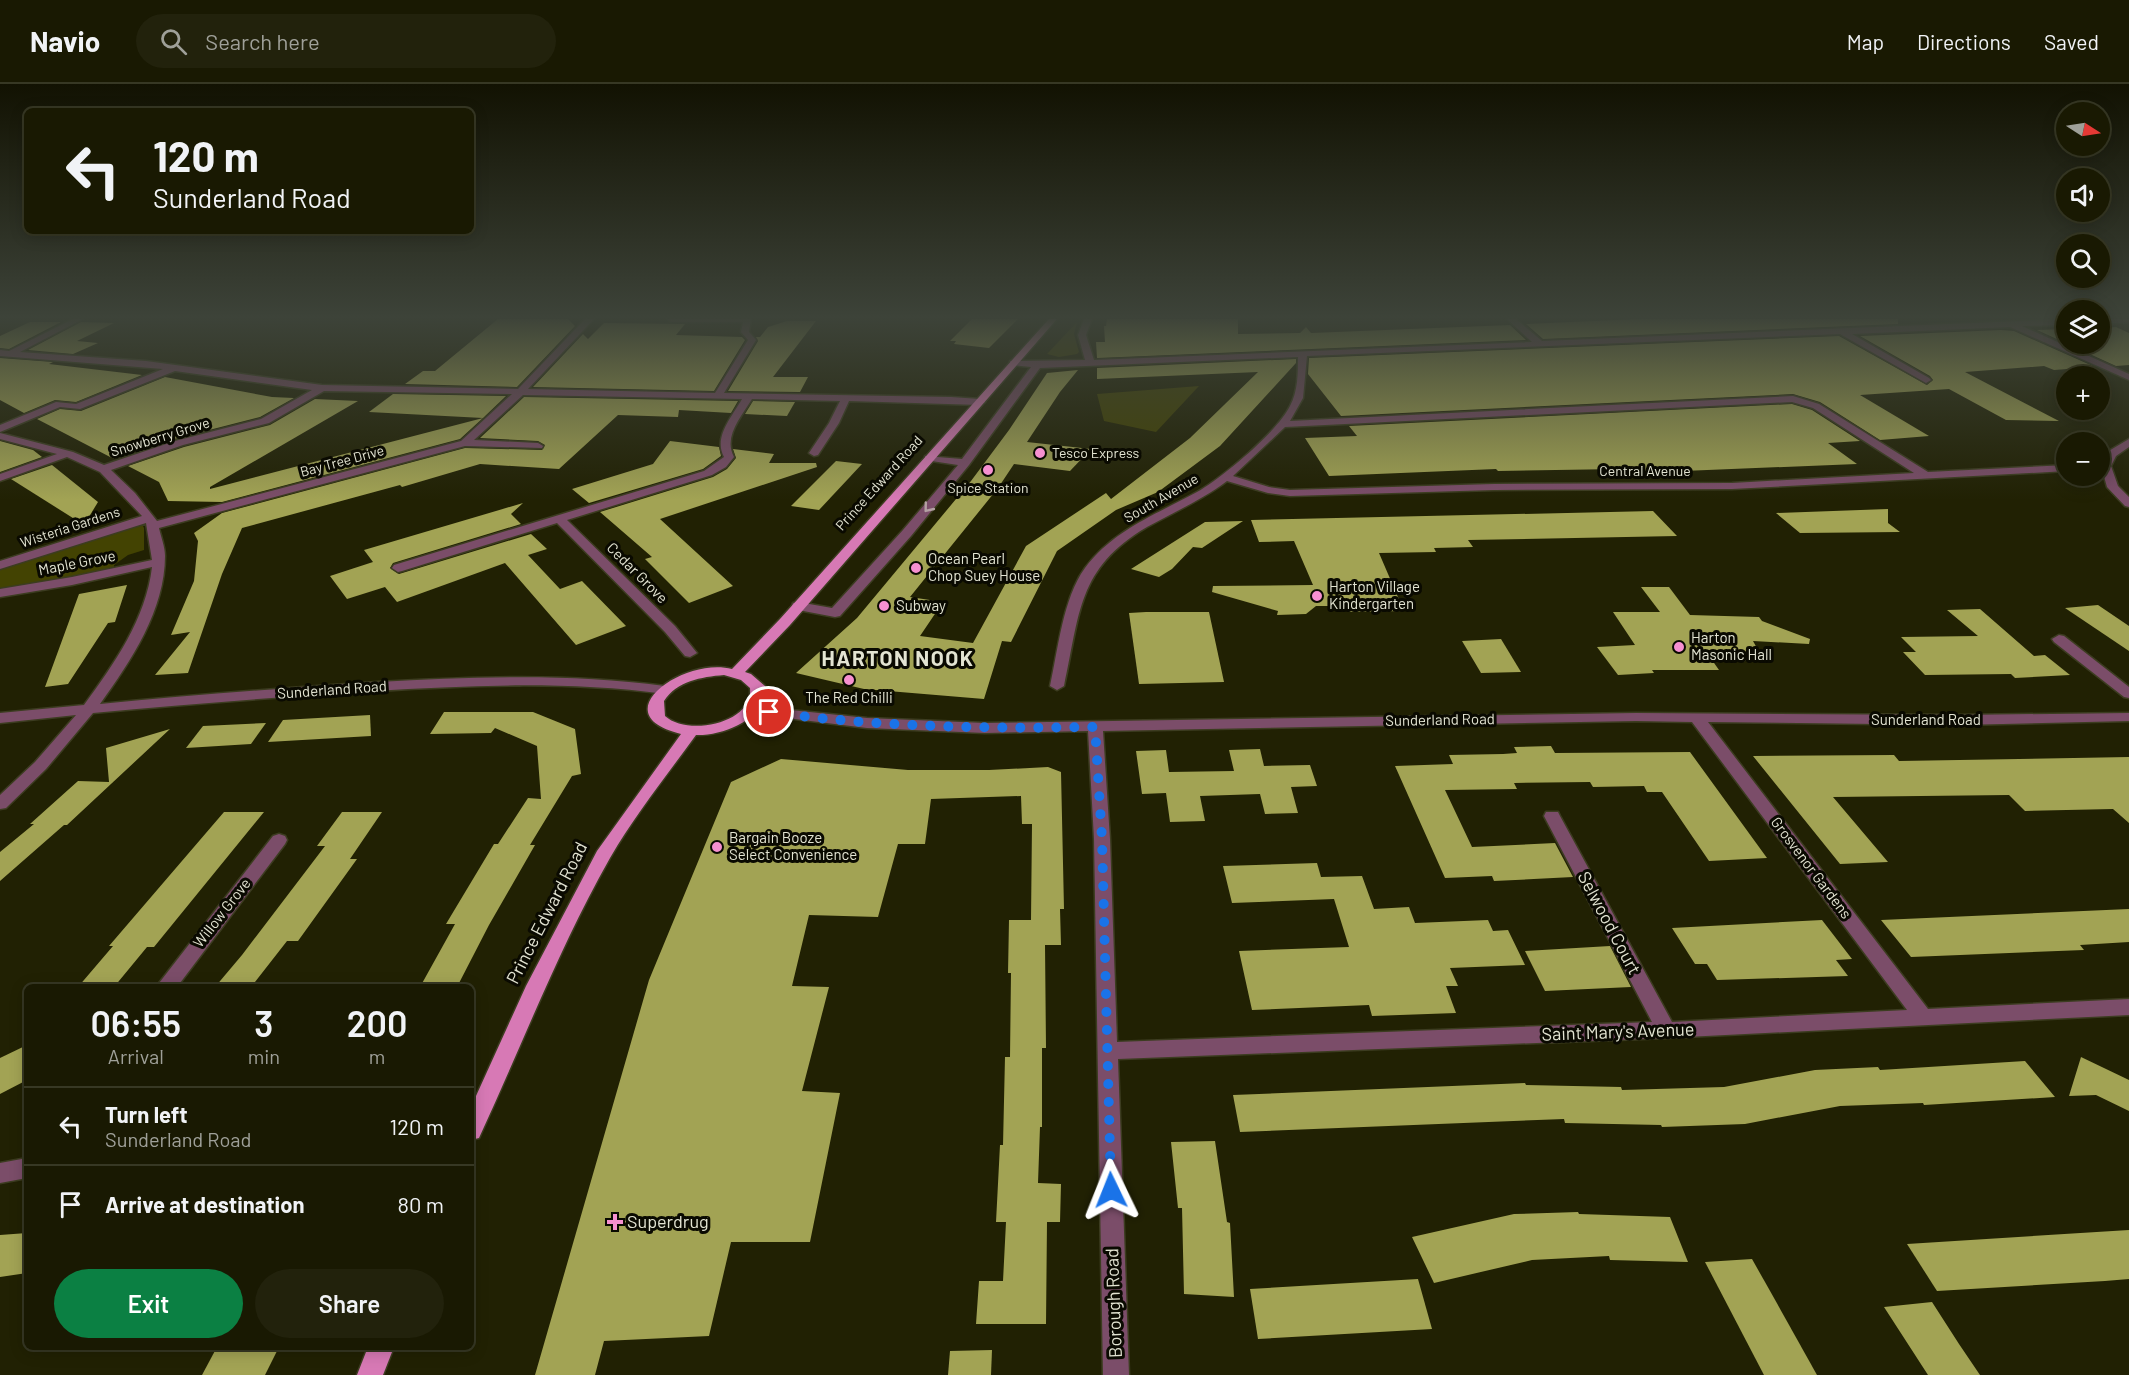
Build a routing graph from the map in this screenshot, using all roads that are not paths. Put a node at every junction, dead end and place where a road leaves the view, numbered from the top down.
1 (145, 379) edge
2 (261, 379) edge
3 (532, 379) edge
4 (728, 379) edge
5 (999, 379) edge
6 (1027, 379) edge
7 (1301, 379) edge
8 (322, 388) junction
9 (519, 393) junction
10 (717, 397) junction
11 (748, 397) junction
12 (846, 398) junction
13 (980, 402) junction
14 (1281, 424) junction
15 (0, 429) edge
16 (0, 436) edge
17 (2129, 442) edge
18 (465, 443) junction
19 (538, 446) dead end
20 (814, 453) dead end
21 (66, 454) junction
22 (2110, 456) edge
23 (929, 458) junction
24 (965, 463) junction
25 (103, 469) junction
26 (2056, 469) edge
27 (1926, 476) junction
28 (1224, 477) junction
29 (0, 478) edge
30 (2110, 482) edge
31 (2129, 504) edge
32 (559, 518) junction
33 (151, 522) junction
34 (159, 562) junction
35 (0, 565) edge
36 (398, 568) dead end
37 (0, 593) edge
38 (798, 606) junction
39 (2059, 639) dead end
40 (690, 653) dead end
41 (736, 673) junction
42 (1058, 686) dead end
43 (665, 690) junction
44 (2129, 694) edge
45 (87, 709) junction
46 (752, 710) junction
47 (2129, 717) edge
48 (0, 718) edge
49 (1697, 718) junction
50 (1095, 727) junction
51 (691, 732) junction
52 (0, 804) edge
53 (1552, 816) dead end
54 (279, 840) dead end
55 (168, 984) edge
56 (2129, 1007) edge
57 (1924, 1018) junction
58 (1666, 1030) junction
59 (1106, 1051) junction
60 (474, 1124) edge
61 (24, 1168) edge
62 (0, 1173) edge
63 (380, 1350) edge
64 (370, 1375) edge
65 (1116, 1375) edge

1 - 15 street
2 - 8 street
3 - 9 street, Bay Tree Drive
4 - 10 street
5 - 13 main road, Prince Edward Road
6 - 24 street
7 - 14 street, South Avenue
8 - 9 street
8 - 25 street, Snowberry Grove
9 - 10 street
9 - 18 street, Bay Tree Drive
10 - 11 street
11 - 12 street
11 - 32 street
12 - 13 street
12 - 20 street
13 - 23 main road, Prince Edward Road
14 - 27 street
14 - 28 street, South Avenue
16 - 21 street
17 - 22 street
18 - 19 street
18 - 33 street, Bay Tree Drive
21 - 25 street
21 - 29 street
23 - 24 street
23 - 38 main road, Prince Edward Road
24 -> 38 street
25 - 33 street
26 - 27 street, Central Avenue
27 - 28 street, Central Avenue
28 - 42 street, South Avenue
30 - 31 street
32 - 36 street
32 - 40 street, Cedar Grove
33 - 34 street
33 - 35 street, Wisteria Gardens
34 - 37 street, Maple Grove
34 - 45 street
38 - 41 main road, Prince Edward Road
39 - 44 street
41 - 43 main road
41 - 46 main road
43 - 45 street, Sunderland Road
43 - 51 main road
45 - 48 street, Sunderland Road
45 - 52 street
46 - 50 street, Sunderland Road
46 - 51 main road
47 - 49 street, Sunderland Road
49 - 50 street, Sunderland Road
49 - 57 street, Grosvenor Gardens
50 - 59 street, Borough Road
51 - 60 main road, Prince Edward Road
53 - 58 street, Selwood Court
54 - 55 street, Willow Grove
56 - 57 street, Saint Mary's Avenue
57 - 58 street, Saint Mary's Avenue
58 - 59 street, Saint Mary's Avenue
59 - 65 street, Borough Road
61 - 62 street
63 - 64 main road

